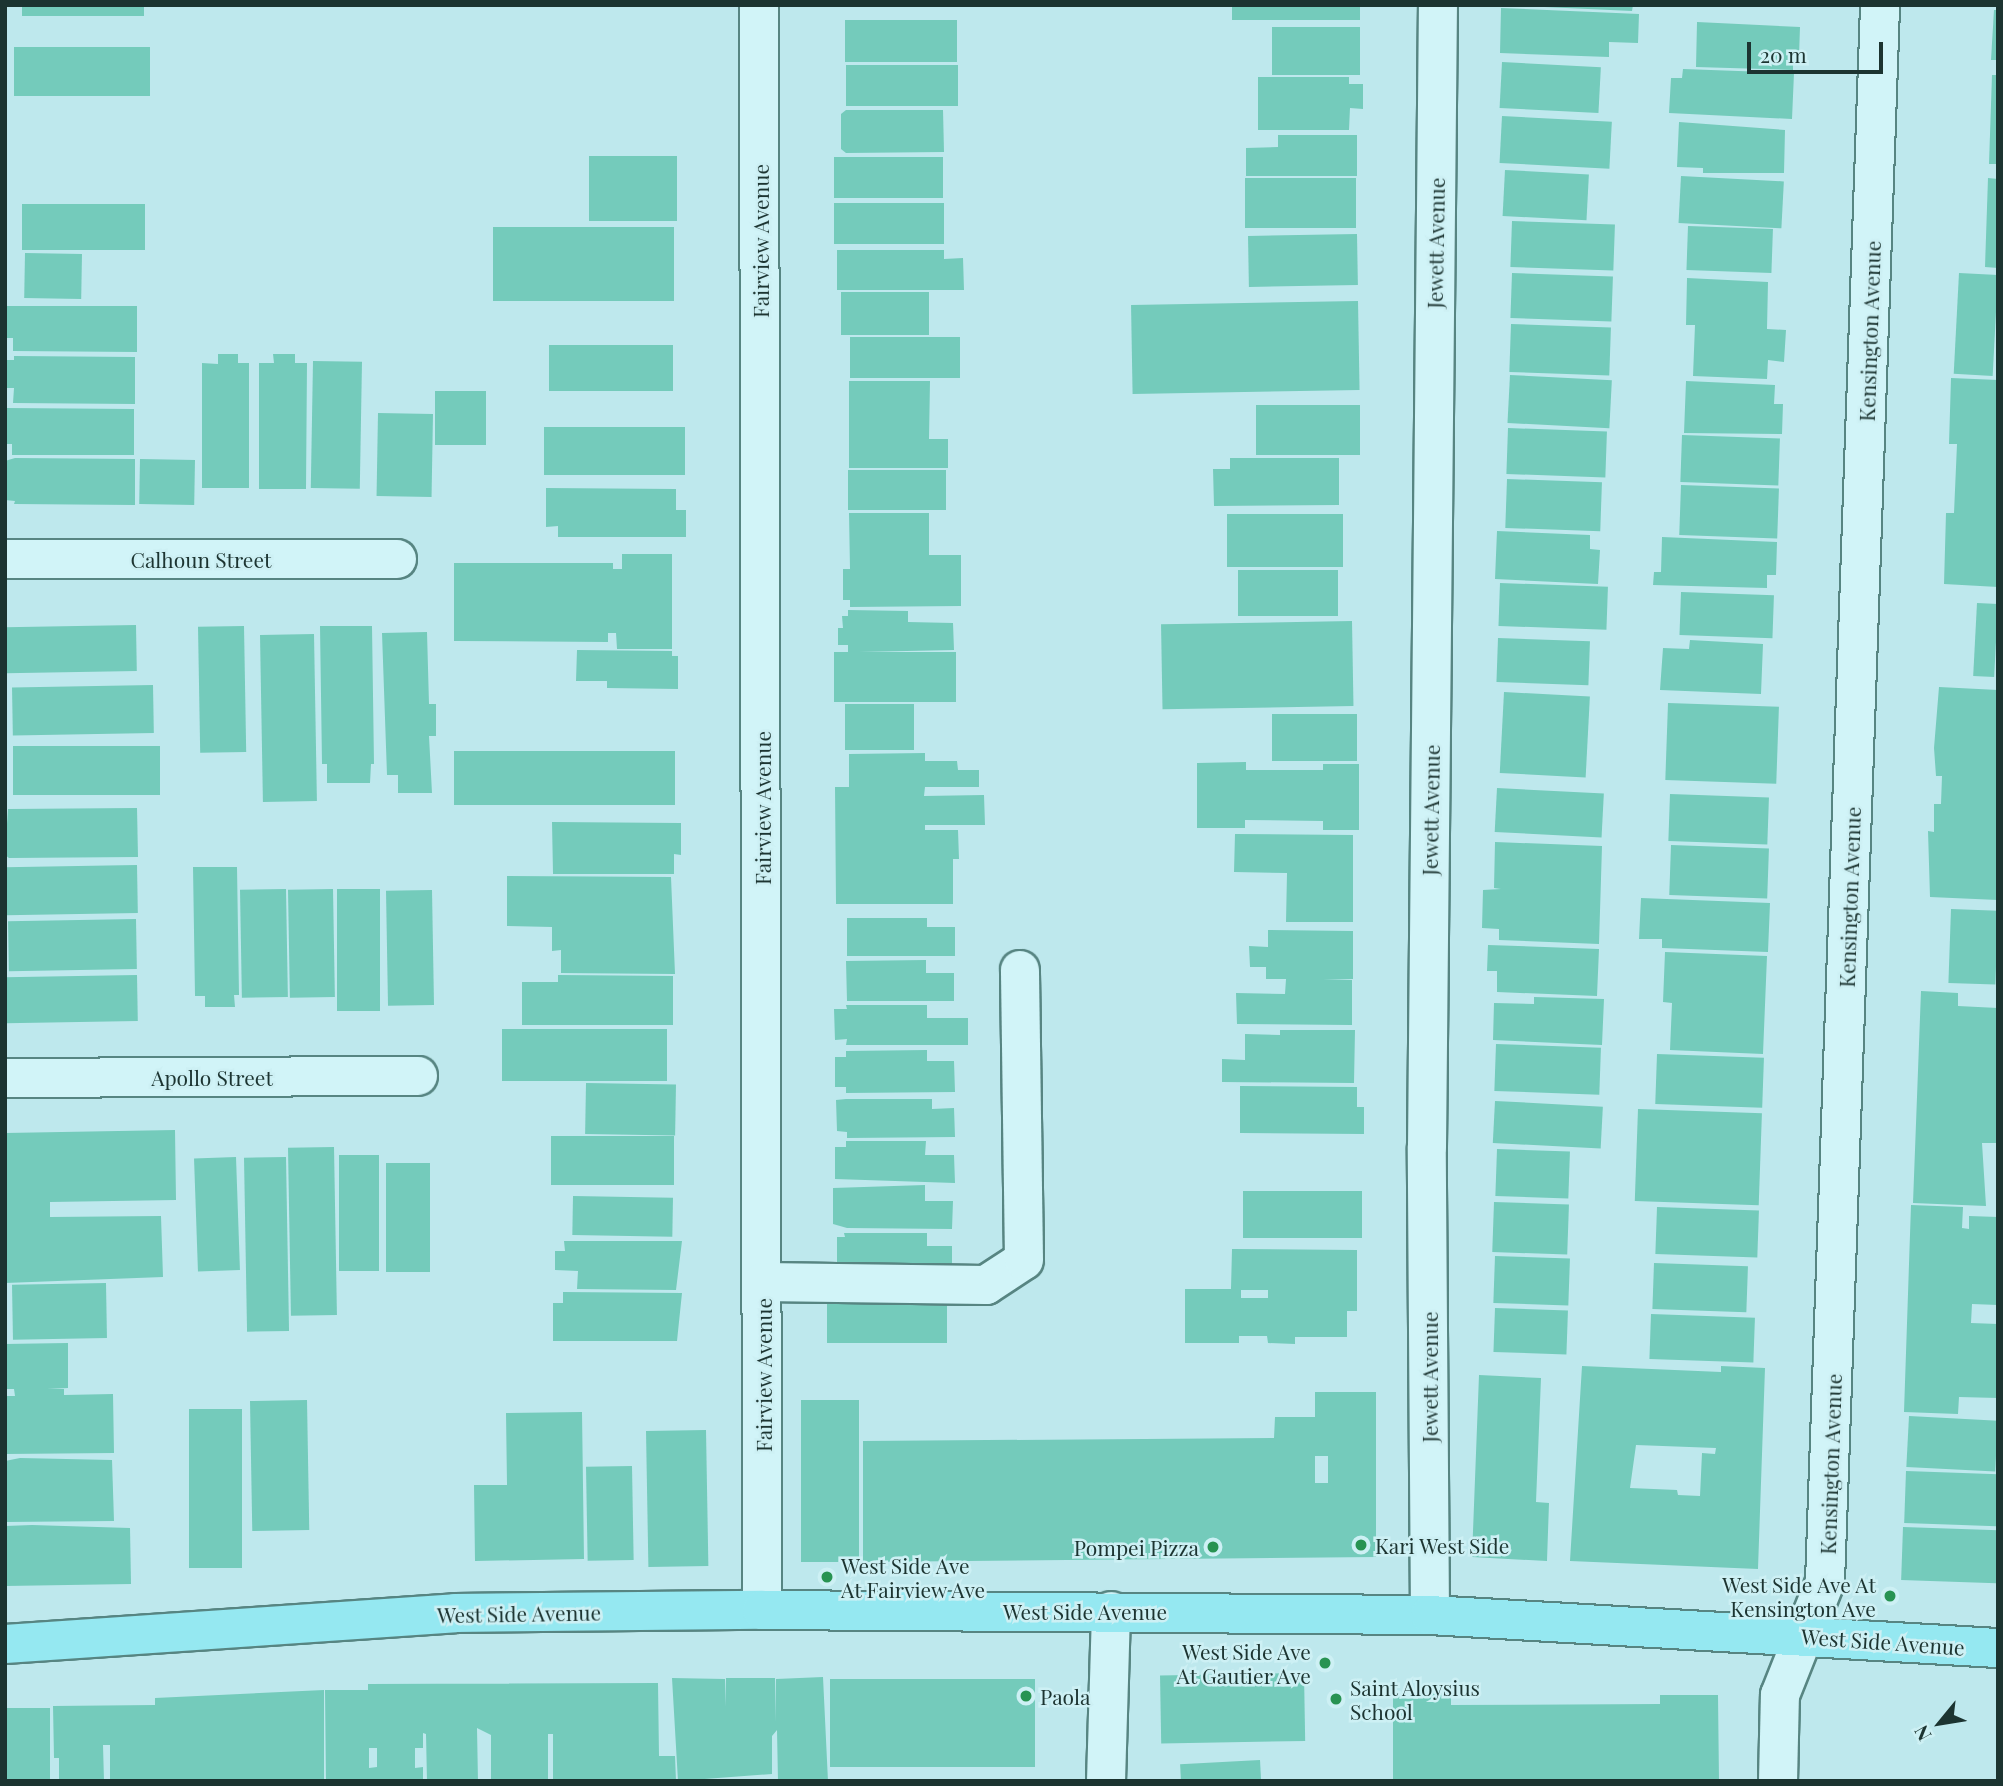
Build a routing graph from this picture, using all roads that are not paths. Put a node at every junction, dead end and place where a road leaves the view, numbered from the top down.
1 (759, 5) edge
2 (1438, 5) edge
3 (1880, 5) edge
4 (5, 559) edge
5 (397, 559) dead end
6 (1020, 970) dead end
7 (418, 1076) dead end
8 (5, 1079) edge
9 (763, 1282) junction
10 (762, 1610) junction
11 (1111, 1611) junction
12 (1430, 1615) junction
13 (1803, 1635) junction
14 (5, 1644) edge
15 (1998, 1648) edge
16 (1106, 1781) edge
17 (1778, 1781) edge

1 - 9 street, Fairview Avenue
2 - 12 street, Jewett Avenue
3 - 13 street, Kensington Avenue
4 - 5 street, Calhoun Street
6 - 9 street
7 - 8 street, Apollo Street
9 - 10 street, Fairview Avenue
10 - 11 main road, West Side Avenue
10 - 14 main road, West Side Avenue
11 - 12 main road, West Side Avenue
11 - 16 street
12 - 13 main road, West Side Avenue
13 - 15 main road, West Side Avenue
13 - 17 street, Kensington Avenue

